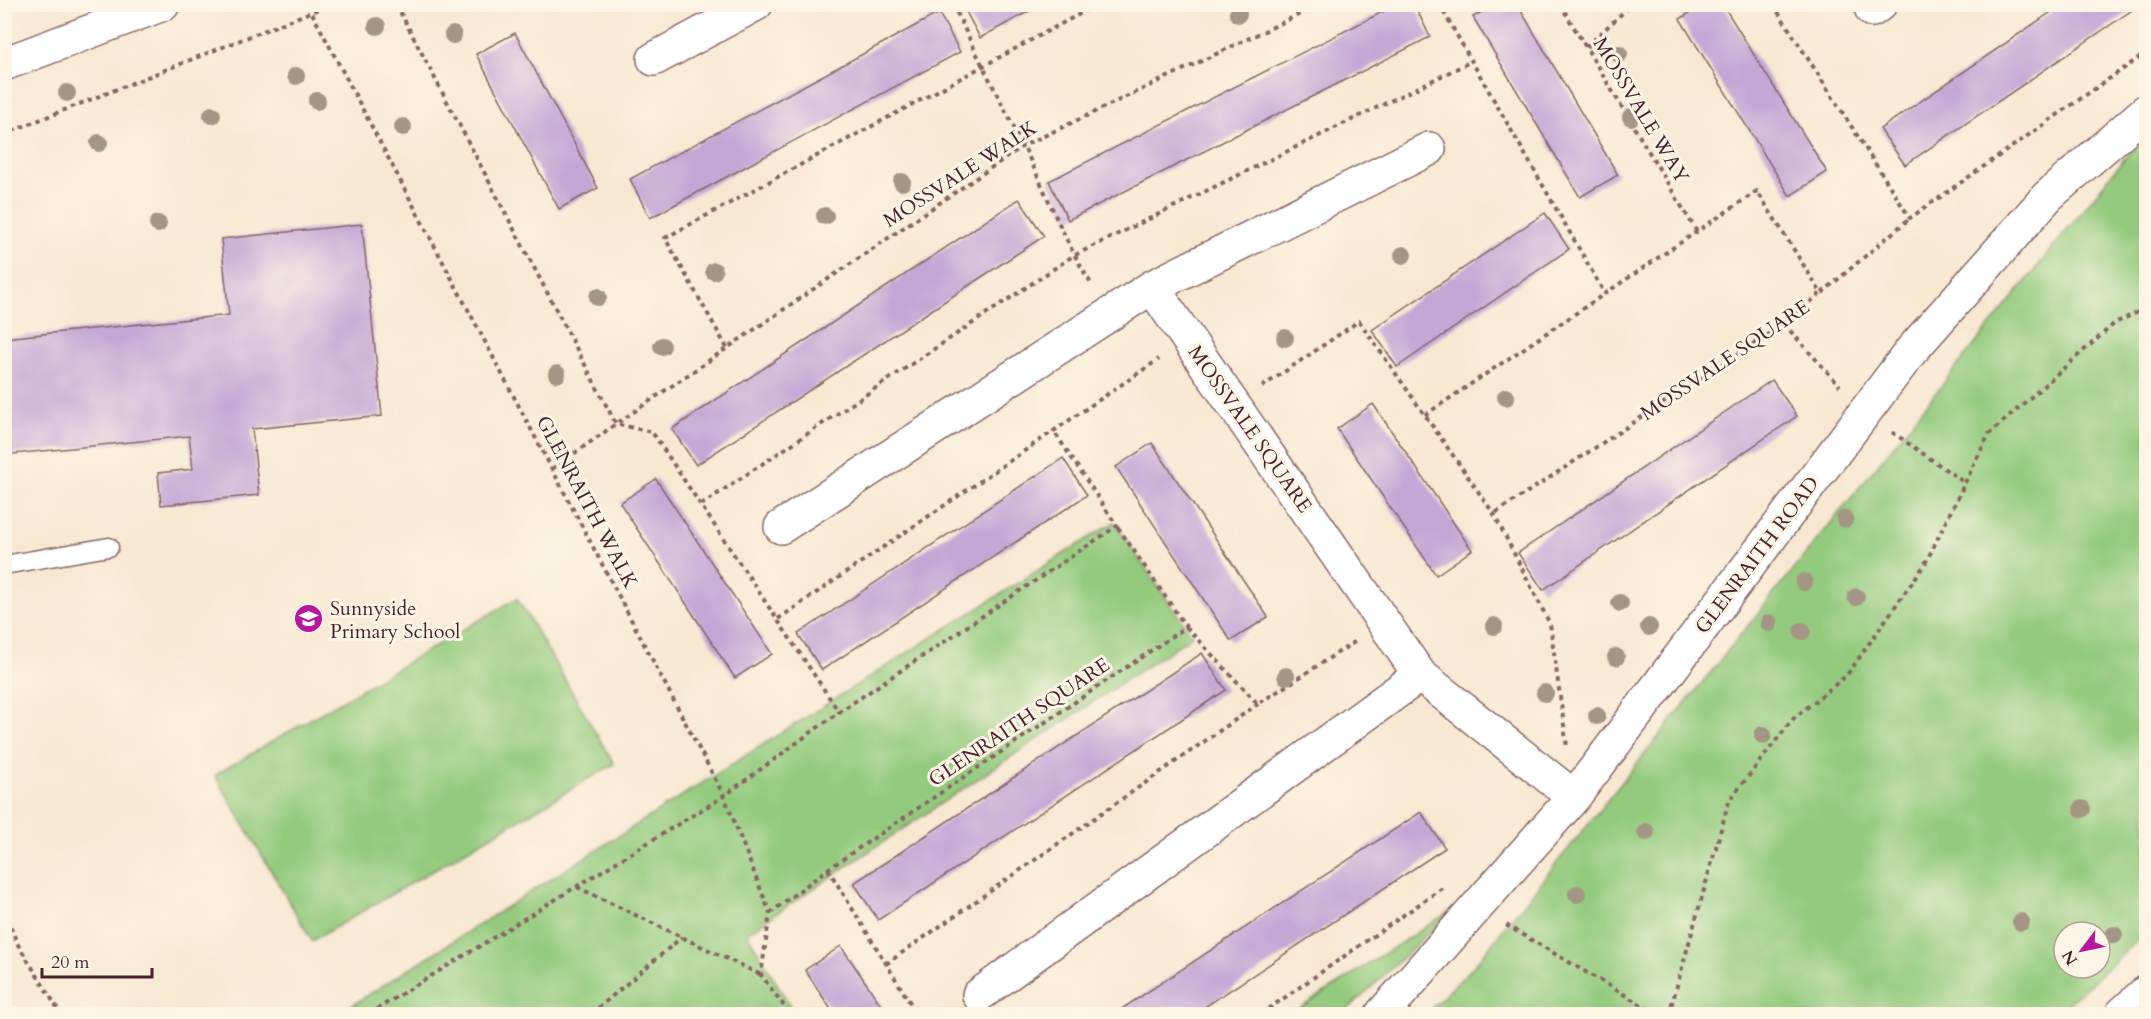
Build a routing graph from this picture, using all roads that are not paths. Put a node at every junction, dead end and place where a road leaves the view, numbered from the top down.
1 (163, 4) edge
2 (756, 4) edge
3 (654, 59) dead end
4 (4, 64) edge
5 (2146, 111) edge
6 (1429, 148) dead end
7 (1152, 287) junction
8 (782, 527) dead end
9 (109, 547) dead end
10 (4, 565) edge
11 (1420, 675) junction
12 (1574, 796) junction
13 (2146, 992) edge
14 (979, 995) dead end
15 (1382, 1014) edge
16 (2122, 1014) edge

1 - 4 street
2 - 3 street
5 - 12 street, GLENRAITH ROAD
6 - 7 street
7 - 8 street
7 - 11 street, MOSSVALE SQUARE
9 - 10 lane
11 - 12 street, MOSSVALE SQUARE
11 - 14 street
12 - 15 street, GLENRAITH ROAD
13 - 16 street

